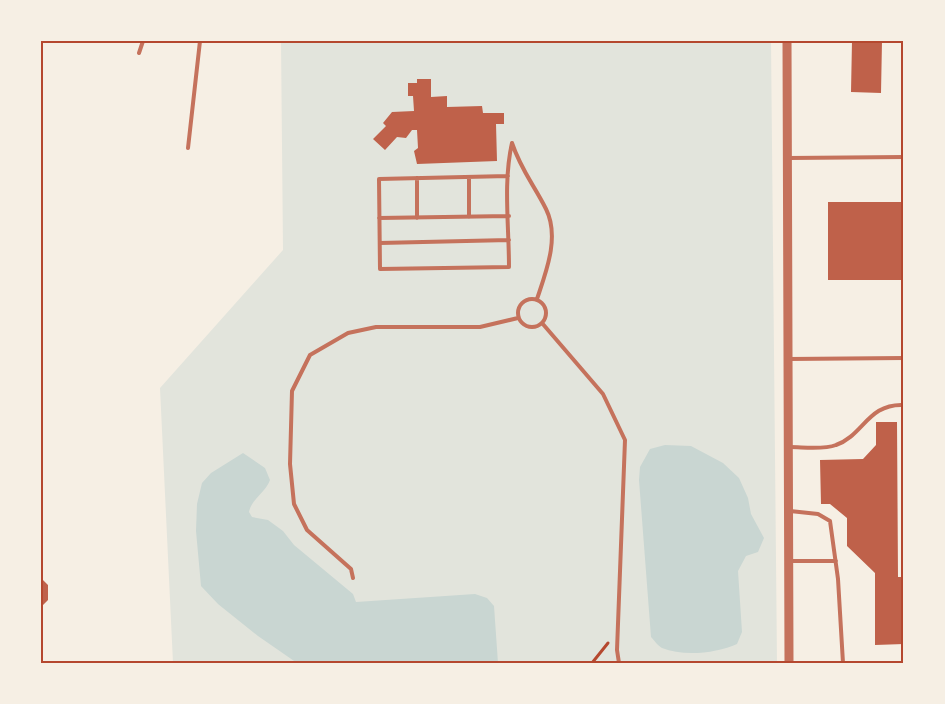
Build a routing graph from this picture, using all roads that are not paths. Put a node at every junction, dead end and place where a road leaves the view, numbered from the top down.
1 (143, 41) edge
2 (200, 41) edge
3 (787, 41) edge
4 (139, 53) dead end
5 (188, 148) dead end
6 (904, 157) edge
7 (787, 158) junction
8 (508, 176) junction
9 (469, 177) junction
10 (417, 178) junction
11 (509, 216) junction
12 (469, 217) junction
13 (379, 218) junction
14 (417, 218) junction
15 (509, 240) junction
16 (380, 243) junction
17 (537, 300) junction
18 (518, 318) junction
19 (542, 323) junction
20 (904, 358) edge
21 (789, 360) junction
22 (904, 406) edge
23 (790, 447) junction
24 (790, 511) junction
25 (790, 561) junction
26 (836, 561) junction
27 (354, 578) dead end
28 (619, 663) edge
29 (789, 663) edge
30 (843, 663) edge

1 - 4 lane
2 - 5 lane
3 - 7 street
6 - 7 lane
7 - 21 street
8 - 9 lane
8 - 11 lane
8 - 17 lane
9 - 10 lane
9 - 12 lane
10 - 13 lane
10 - 14 lane
11 - 12 lane
11 - 15 lane
12 - 14 lane
13 - 14 lane
13 - 16 lane
15 - 16 lane
15 - 16 lane
17 - 18 lane
17 - 19 lane
18 - 19 lane
18 - 27 lane
19 - 28 lane
20 - 21 lane
21 - 23 street
22 - 23 lane
23 - 24 street
24 - 25 street
24 - 26 lane
25 - 26 lane
25 - 29 street
26 - 30 lane

